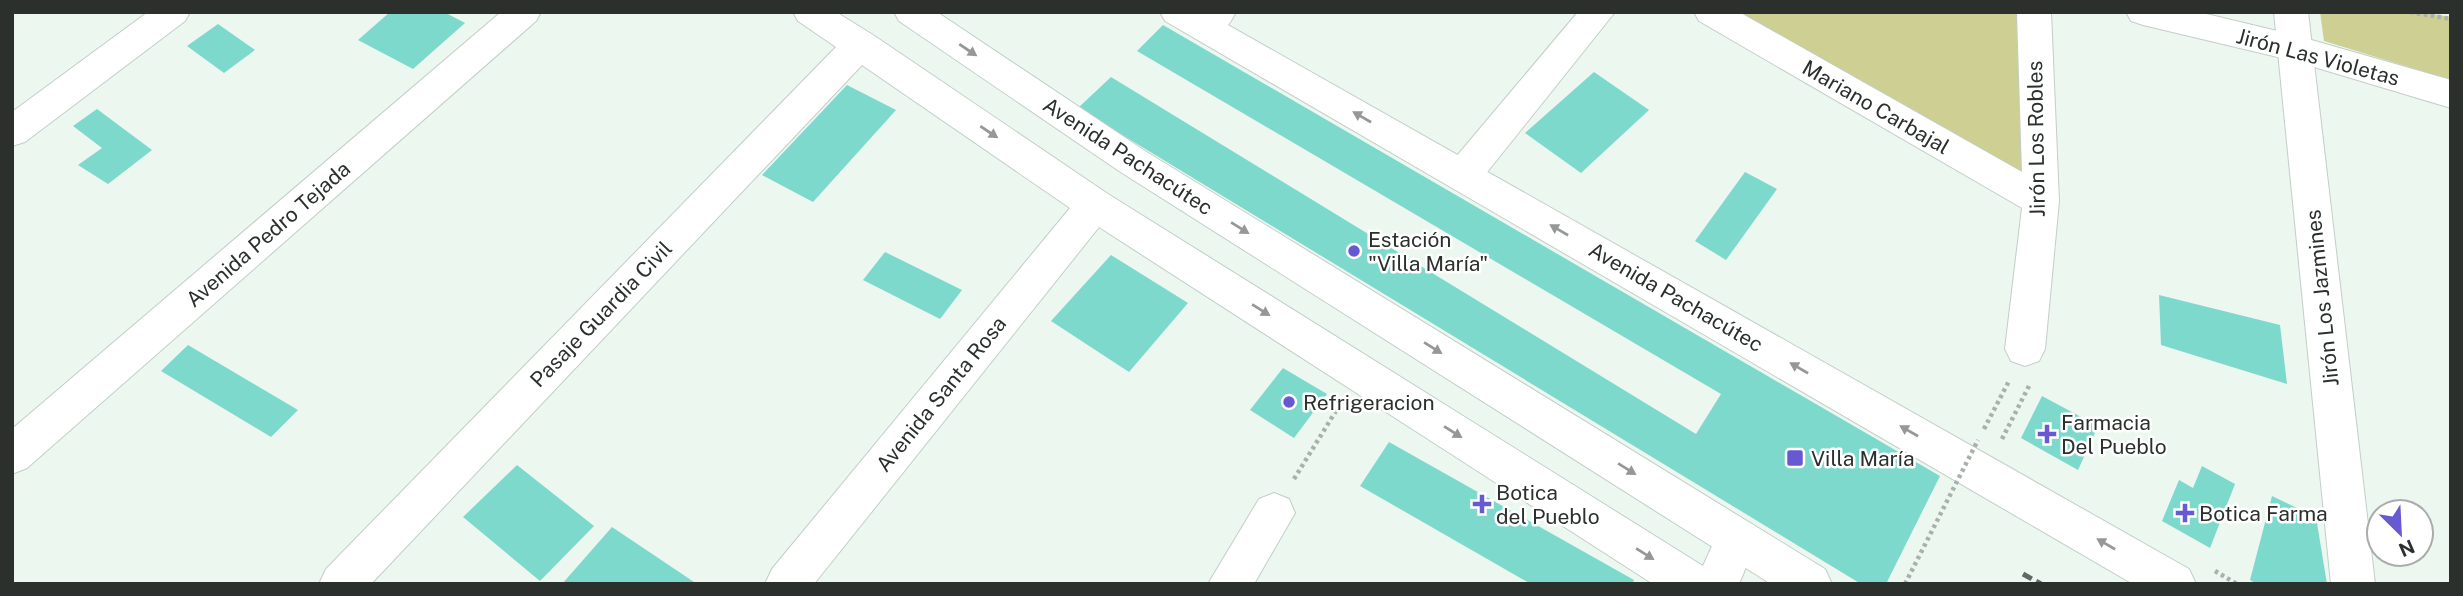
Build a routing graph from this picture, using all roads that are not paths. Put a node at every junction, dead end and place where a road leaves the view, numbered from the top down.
1 (173, 12) edge
2 (524, 12) edge
3 (810, 12) edge
4 (911, 12) edge
5 (1598, 12) edge
6 (1711, 12) edge
7 (2034, 12) edge
8 (2143, 12) edge
9 (1200, 18) edge
10 (2292, 30) edge
11 (861, 44) junction
12 (2451, 94) edge
13 (12, 132) edge
14 (1464, 175) junction
15 (2041, 201) junction
16 (1094, 205) junction
17 (2025, 349) road end
18 (12, 455) edge
19 (1274, 513) road end
20 (1737, 537) junction
21 (341, 584) edge
22 (787, 584) edge
23 (1230, 584) edge
24 (1692, 584) edge
25 (1717, 584) edge
26 (1810, 584) edge
27 (2174, 584) edge
28 (2353, 584) edge

1 - 13 street
2 - 18 street, Avenida Pedro Tejada
3 - 11 street
4 -> 20 street, Avenida Pachacútec
5 - 14 street
6 - 15 street, Mariano Carbajal
7 - 15 street, Jirón Los Robles
8 - 10 street, Jirón Las Violetas
14 -> 9 street, Avenida Pachacútec
10 - 12 street, Jirón Las Violetas
10 - 28 street, Jirón Los Jazmines
11 -> 16 street
11 - 21 street, Pasaje Guardia Civil
27 -> 14 street, Avenida Pachacútec
15 - 17 street, Jirón Los Robles
16 - 22 street, Avenida Santa Rosa
16 -> 24 street
19 - 23 street
20 - 25 street
20 - 26 street, Avenida Pachacútec

